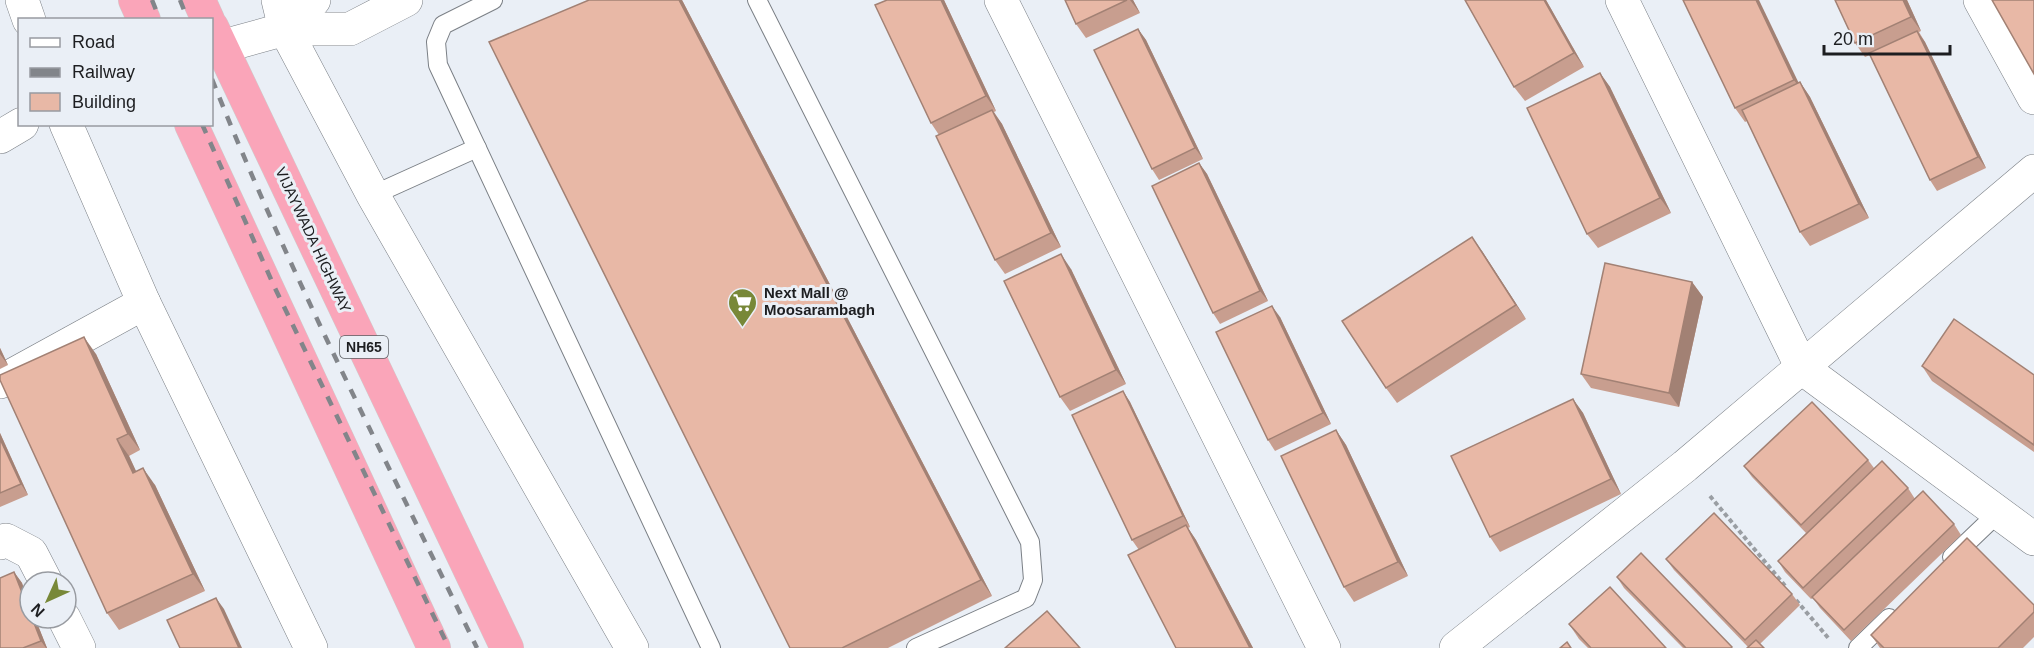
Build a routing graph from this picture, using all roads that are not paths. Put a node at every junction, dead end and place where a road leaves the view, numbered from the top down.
1 (22, 0) edge
2 (135, 0) edge
3 (199, 0) edge
4 (314, 0) edge
5 (406, 0) edge
6 (493, 0) edge
7 (757, 0) edge
8 (1001, 0) edge
9 (1622, 0) edge
10 (1980, 0) edge
11 (281, 14) edge
12 (28, 18) edge
13 (143, 18) edge
14 (207, 18) edge
15 (213, 31) edge
16 (2034, 98) edge
17 (19, 126) edge
18 (67, 126) edge
19 (192, 126) edge
20 (0, 137) edge
21 (477, 148) junction
22 (2034, 171) edge
23 (373, 195) junction
24 (144, 303) junction
25 (1802, 368) junction
26 (0, 382) edge
27 (1998, 513) junction
28 (2034, 539) edge
29 (0, 543) edge
30 (40, 570) edge
31 (1939, 570) edge
32 (1899, 609) edge
33 (70, 630) edge
34 (80, 648) edge
35 (311, 648) edge
36 (435, 648) edge
37 (507, 648) edge
38 (632, 648) edge
39 (711, 648) edge
40 (916, 648) edge
41 (1324, 648) edge
42 (1456, 648) edge
43 (1858, 648) edge

1 - 12 street
2 - 13 highway
3 - 14 highway, VIJAYWADA HIGHWAY / NH65
4 - 11 street
5 - 11 street
6 - 21 lane
7 - 40 lane
8 - 41 street
9 - 25 street
10 - 16 street
11 - 15 street
11 - 23 street
15 - 37 highway, VIJAYWADA HIGHWAY / NH65
17 - 20 street
18 - 24 street
19 - 36 highway
21 - 23 lane
21 - 39 lane
22 - 25 street
23 - 38 street
24 - 26 street
24 - 35 street
25 - 27 street
25 - 42 street
27 - 28 street
27 - 31 lane
29 - 30 street
32 - 43 lane
33 - 34 street

